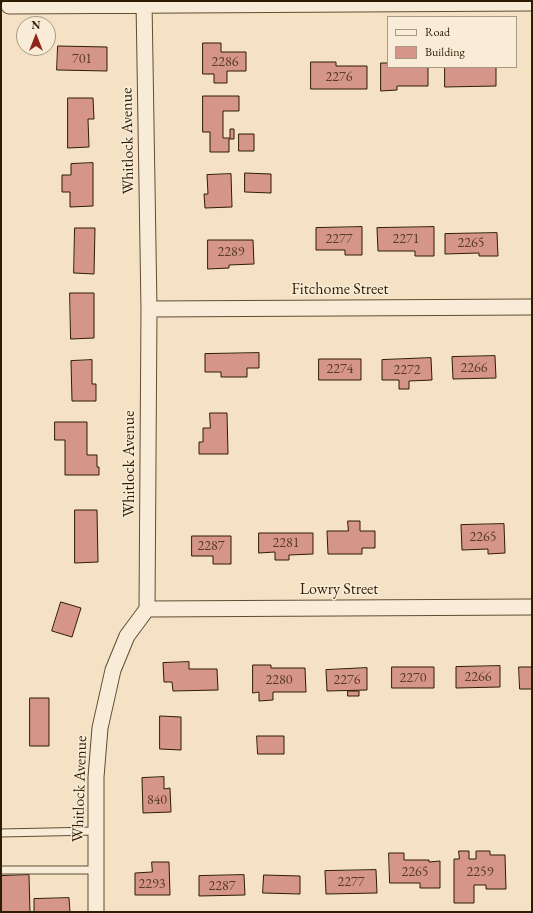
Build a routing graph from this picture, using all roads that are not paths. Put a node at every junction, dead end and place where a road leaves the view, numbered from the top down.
1 (452, 2) edge
2 (144, 3) edge
3 (532, 3) edge
4 (9, 6) dead end
5 (532, 306) edge
6 (148, 309) junction
7 (532, 607) edge
8 (147, 609) junction
9 (96, 831) junction
10 (1, 833) edge
11 (1, 870) edge
12 (96, 870) junction
13 (96, 912) edge

1 - 2 street
1 - 3 street
2 - 4 street
2 - 6 street, Whitlock Avenue
5 - 6 street, Fitchome Street
6 - 8 street, Whitlock Avenue
7 - 8 street, Lowry Street
8 - 9 street, Whitlock Avenue
9 - 10 lane
9 - 12 street, Whitlock Avenue
11 - 12 lane
12 - 13 street, Whitlock Avenue

